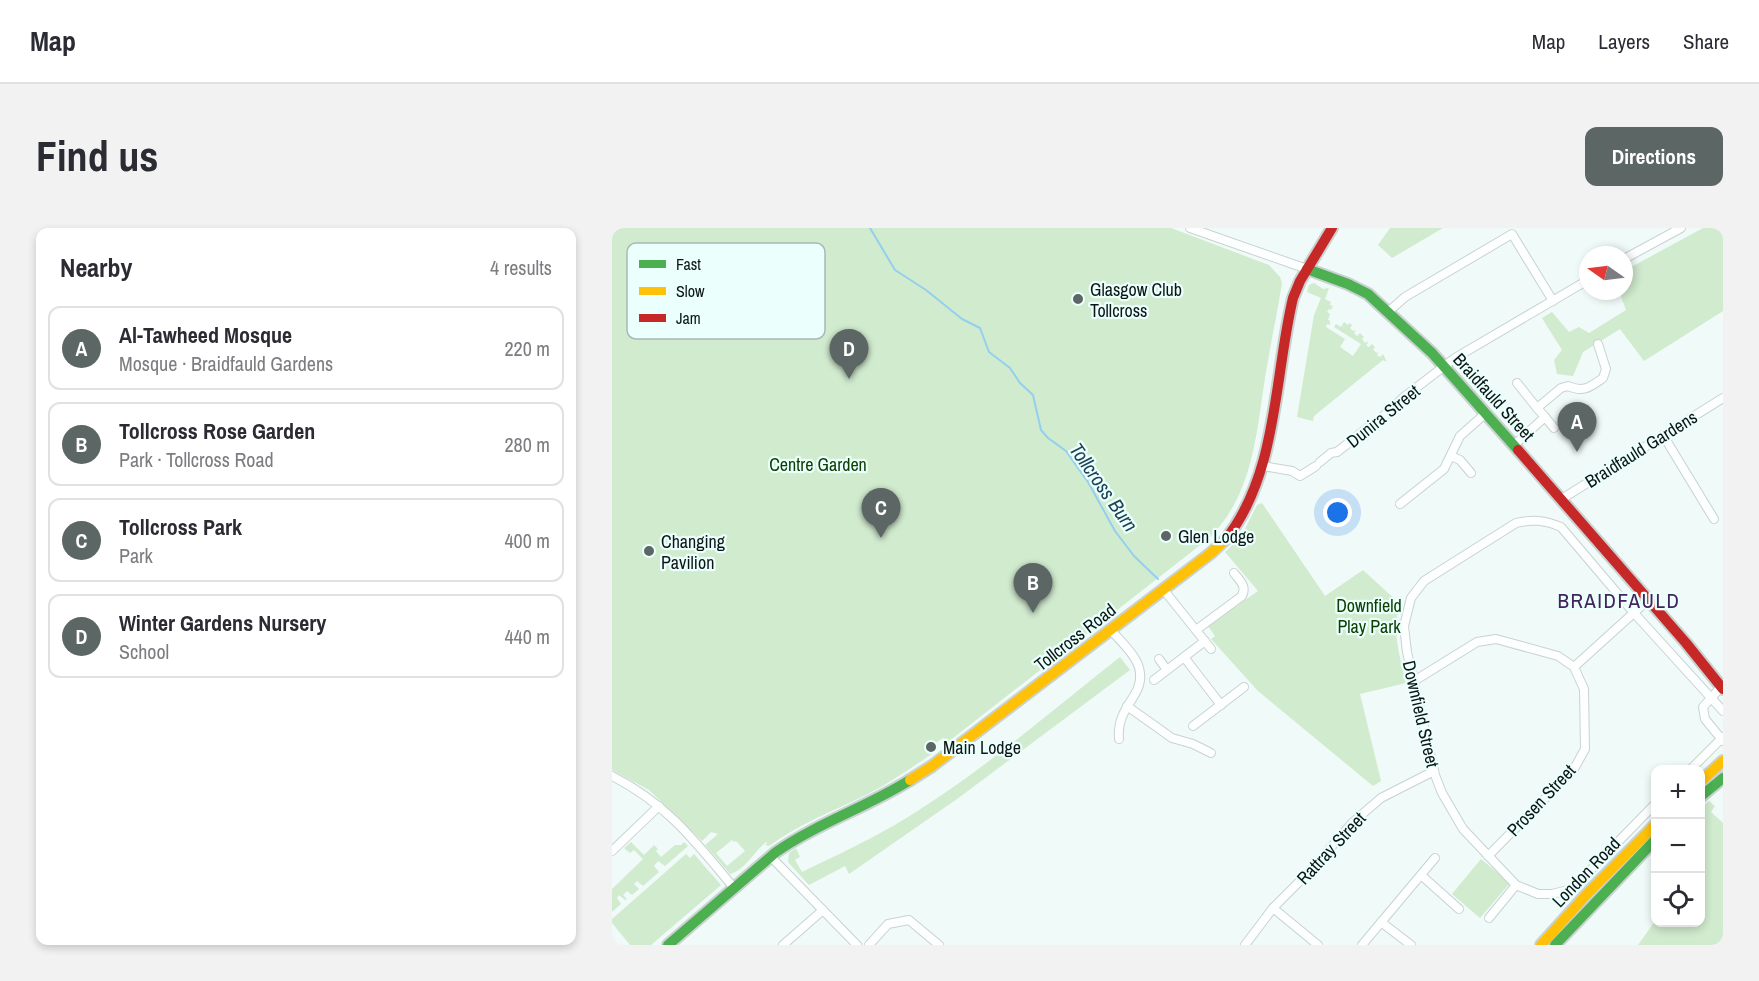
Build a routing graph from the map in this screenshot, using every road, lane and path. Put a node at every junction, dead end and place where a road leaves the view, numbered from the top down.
1 (1190, 228) edge
2 (1332, 228) edge
3 (1681, 228) edge
4 (1633, 254) edge
5 (1307, 269) junction
6 (1579, 285) edge
7 (1553, 301) junction
8 (1388, 312) junction
9 (1598, 344) dead end
10 (1444, 366) junction
11 (1517, 383) dead end
12 (1723, 398) edge
13 (1537, 408) junction
14 (1486, 413) junction
15 (1545, 417) junction
16 (1554, 428) dead end
17 (1663, 435) junction
18 (1514, 444) junction
19 (1450, 456) junction
20 (1263, 465) junction
21 (1471, 473) dead end
22 (1560, 500) junction
23 (1400, 504) dead end
24 (1714, 519) dead end
25 (1234, 573) dead end
26 (1163, 589) junction
27 (1648, 600) junction
28 (1634, 613) junction
29 (1111, 630) junction
30 (1196, 630) junction
31 (1205, 641) junction
32 (1211, 649) dead end
33 (1184, 657) junction
34 (1158, 659) dead end
35 (1574, 667) junction
36 (1167, 670) junction
37 (1154, 680) dead end
38 (1414, 681) junction
39 (1244, 687) dead end
40 (1722, 688) edge
41 (1711, 698) junction
42 (1221, 705) junction
43 (1127, 706) junction
44 (1723, 711) edge
45 (1193, 726) dead end
46 (1119, 739) dead end
47 (1723, 739) edge
48 (1210, 753) dead end
49 (1723, 761) edge
50 (1695, 765) edge
51 (1434, 771) junction
52 (612, 776) edge
53 (1705, 778) edge
54 (1723, 778) edge
55 (1705, 794) edge
56 (659, 806) junction
57 (1651, 808) edge
58 (1651, 829) edge
59 (1651, 844) edge
60 (612, 851) edge
61 (770, 856) junction
62 (1488, 856) junction
63 (1436, 858) dead end
64 (1421, 875) junction
65 (1516, 885) junction
66 (734, 888) junction
67 (1572, 888) joint
68 (1274, 908) junction
69 (1459, 909) dead end
70 (823, 910) junction
71 (1490, 918) dead end
72 (1381, 922) junction
73 (668, 945) edge
74 (783, 945) edge
75 (857, 945) edge
76 (869, 945) edge
77 (939, 945) edge
78 (1245, 945) edge
79 (1318, 945) edge
80 (1362, 945) edge
81 (1410, 945) edge
82 (1541, 945) edge
83 (1556, 945) edge

1 - 5 street
2 - 5 street, Tollcross Road
3 - 4 street
5 - 8 street, Braidfauld Street
5 - 20 street, Tollcross Road
6 - 7 street, Dunira Street
7 - 8 street
7 - 10 street, Dunira Street
8 - 10 street, Braidfauld Street
9 - 13 street
10 - 14 street, Braidfauld Street
10 - 20 street, Dunira Street
11 - 13 street
12 - 17 street, Braidfauld Gardens
13 - 15 street
14 - 18 street, Braidfauld Street
14 - 19 street
15 - 16 street
15 - 18 street
17 - 22 street, Braidfauld Gardens
17 - 24 street
18 - 22 street, Braidfauld Street
19 - 21 street
19 - 23 street
20 - 26 street, Tollcross Road
22 - 27 street, Braidfauld Street
25 - 30 street
26 - 29 street, Tollcross Road
26 - 30 street
27 - 28 street
27 - 40 street, Braidfauld Street
28 - 35 street
28 - 38 street, Downfield Street
28 - 41 street
29 - 43 street
29 - 61 street, Tollcross Road
30 - 31 street
31 - 32 street
31 - 33 street
33 - 36 street
33 - 42 street
34 - 36 street
35 - 38 street
35 - 62 street, Prosen Street
36 - 37 street
38 - 51 street, Downfield Street
39 - 42 street
40 - 41 street
41 - 44 street
41 - 47 street
42 - 45 street
43 - 46 street
43 - 48 street
47 - 50 street
49 - 53 street
51 - 62 street, Downfield Street
51 - 68 street, Rattray Street
52 - 56 street
54 - 55 street
56 - 60 street
56 - 66 street
57 - 67 street, London Road
58 - 82 street, London Road
59 - 83 street, London Road
61 - 66 street, Tollcross Road
61 - 70 street
62 - 65 street, Downfield Street
63 - 64 street
64 - 69 street
64 - 72 street
65 - 67 street, Downfield Street
65 - 71 street
66 - 73 street, Tollcross Road
68 - 78 street, Rattray Street
68 - 79 street
70 - 74 street
70 - 75 street
72 - 80 street
72 - 81 street
76 - 77 street

